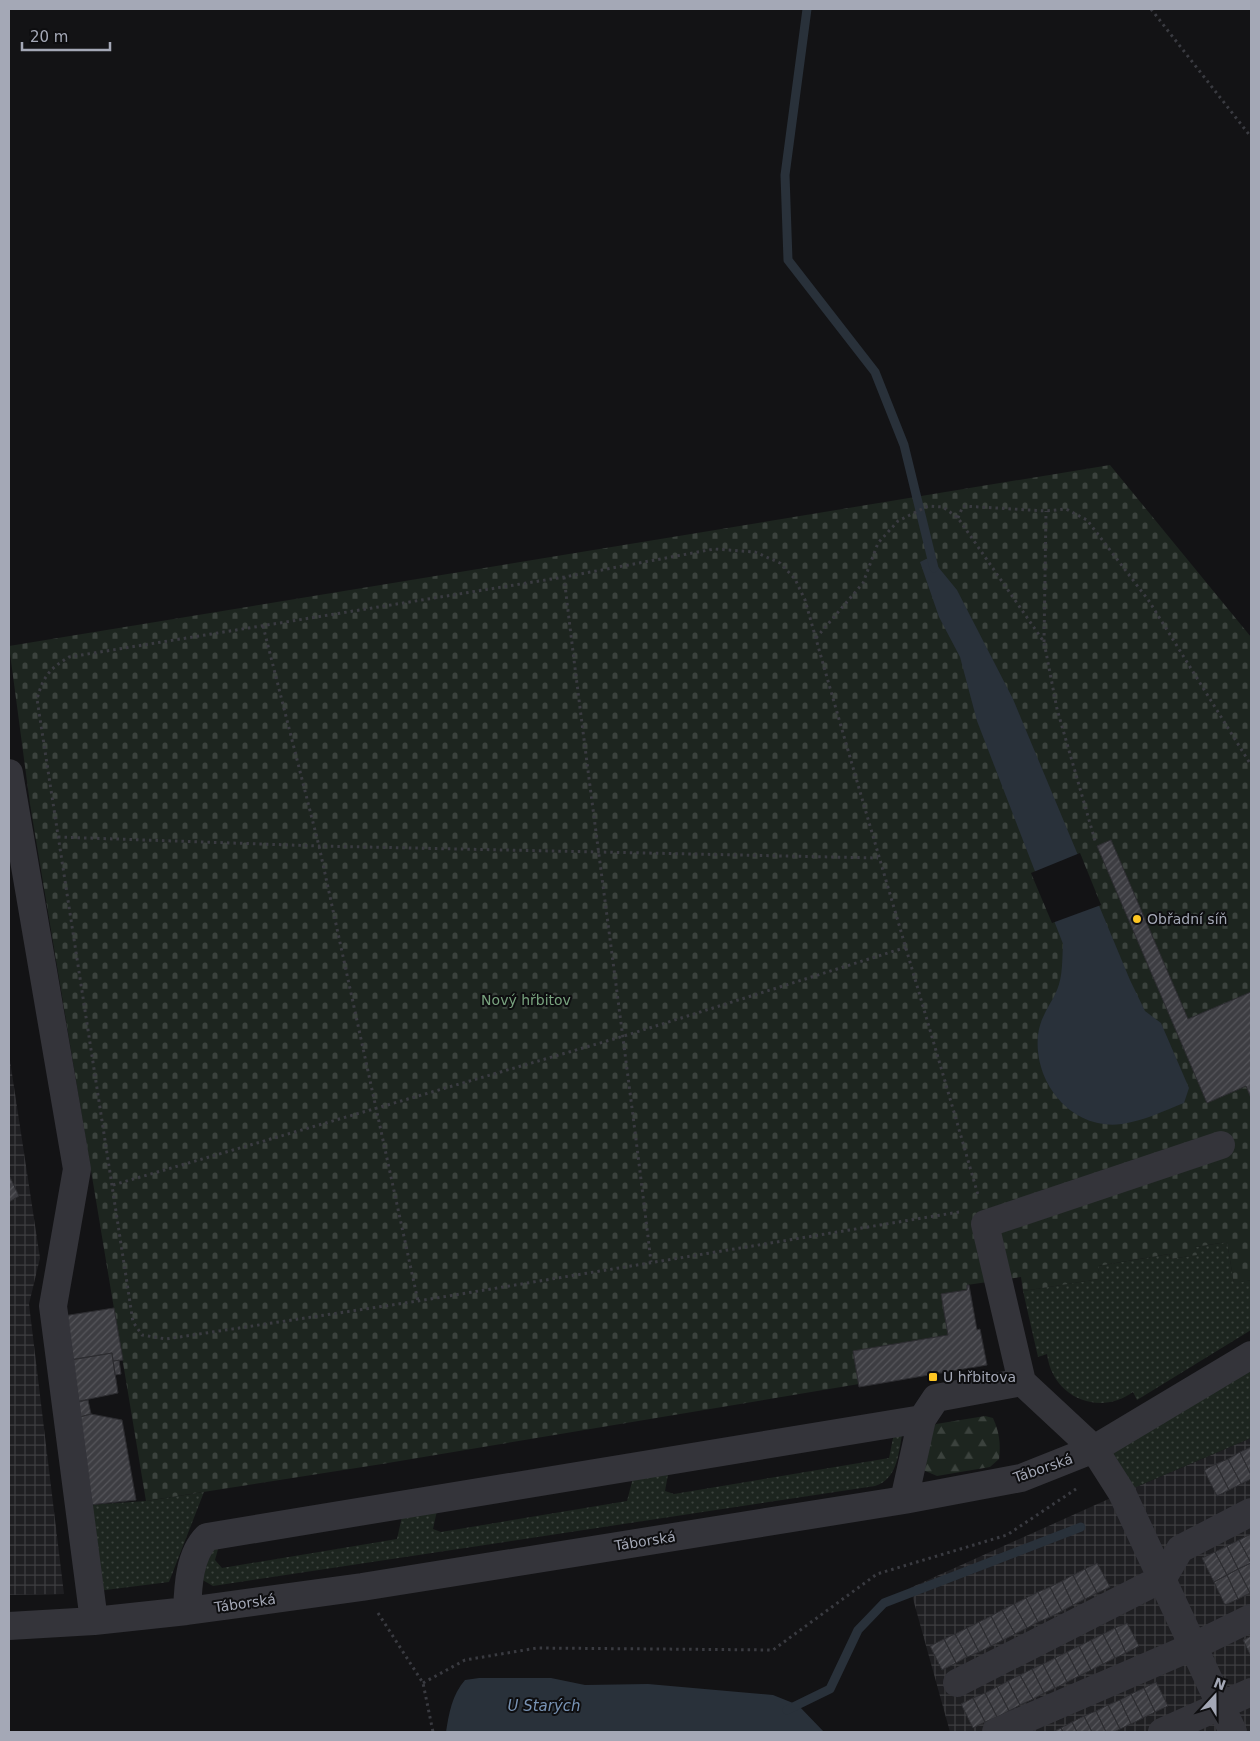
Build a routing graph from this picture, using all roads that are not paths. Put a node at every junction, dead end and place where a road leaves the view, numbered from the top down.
1 (9, 773) edge
2 (1222, 1145) dead end
3 (1251, 1355) edge
4 (1022, 1382) junction
5 (922, 1419) junction
6 (1094, 1449) junction
7 (904, 1500) junction
8 (1251, 1512) edge
9 (1162, 1578) junction
10 (187, 1611) junction
11 (1251, 1618) edge
12 (94, 1621) junction
13 (9, 1626) edge
14 (1194, 1646) junction
15 (957, 1683) dead end
16 (1251, 1692) edge
17 (1221, 1707) junction
18 (996, 1732) edge
19 (1162, 1732) edge
20 (1234, 1732) edge

1 - 12 street
2 - 4 street
3 - 6 street, Táborská
4 - 5 street
4 - 6 street
5 - 7 street
5 - 10 street
6 - 7 street, Táborská
6 - 9 street
7 - 10 street, Táborská
8 - 9 street
9 - 14 street
9 - 15 street
10 - 12 street, Táborská
11 - 14 street
12 - 13 street, Táborská
14 - 17 street
14 - 18 street
16 - 17 street
17 - 19 street
17 - 20 street

